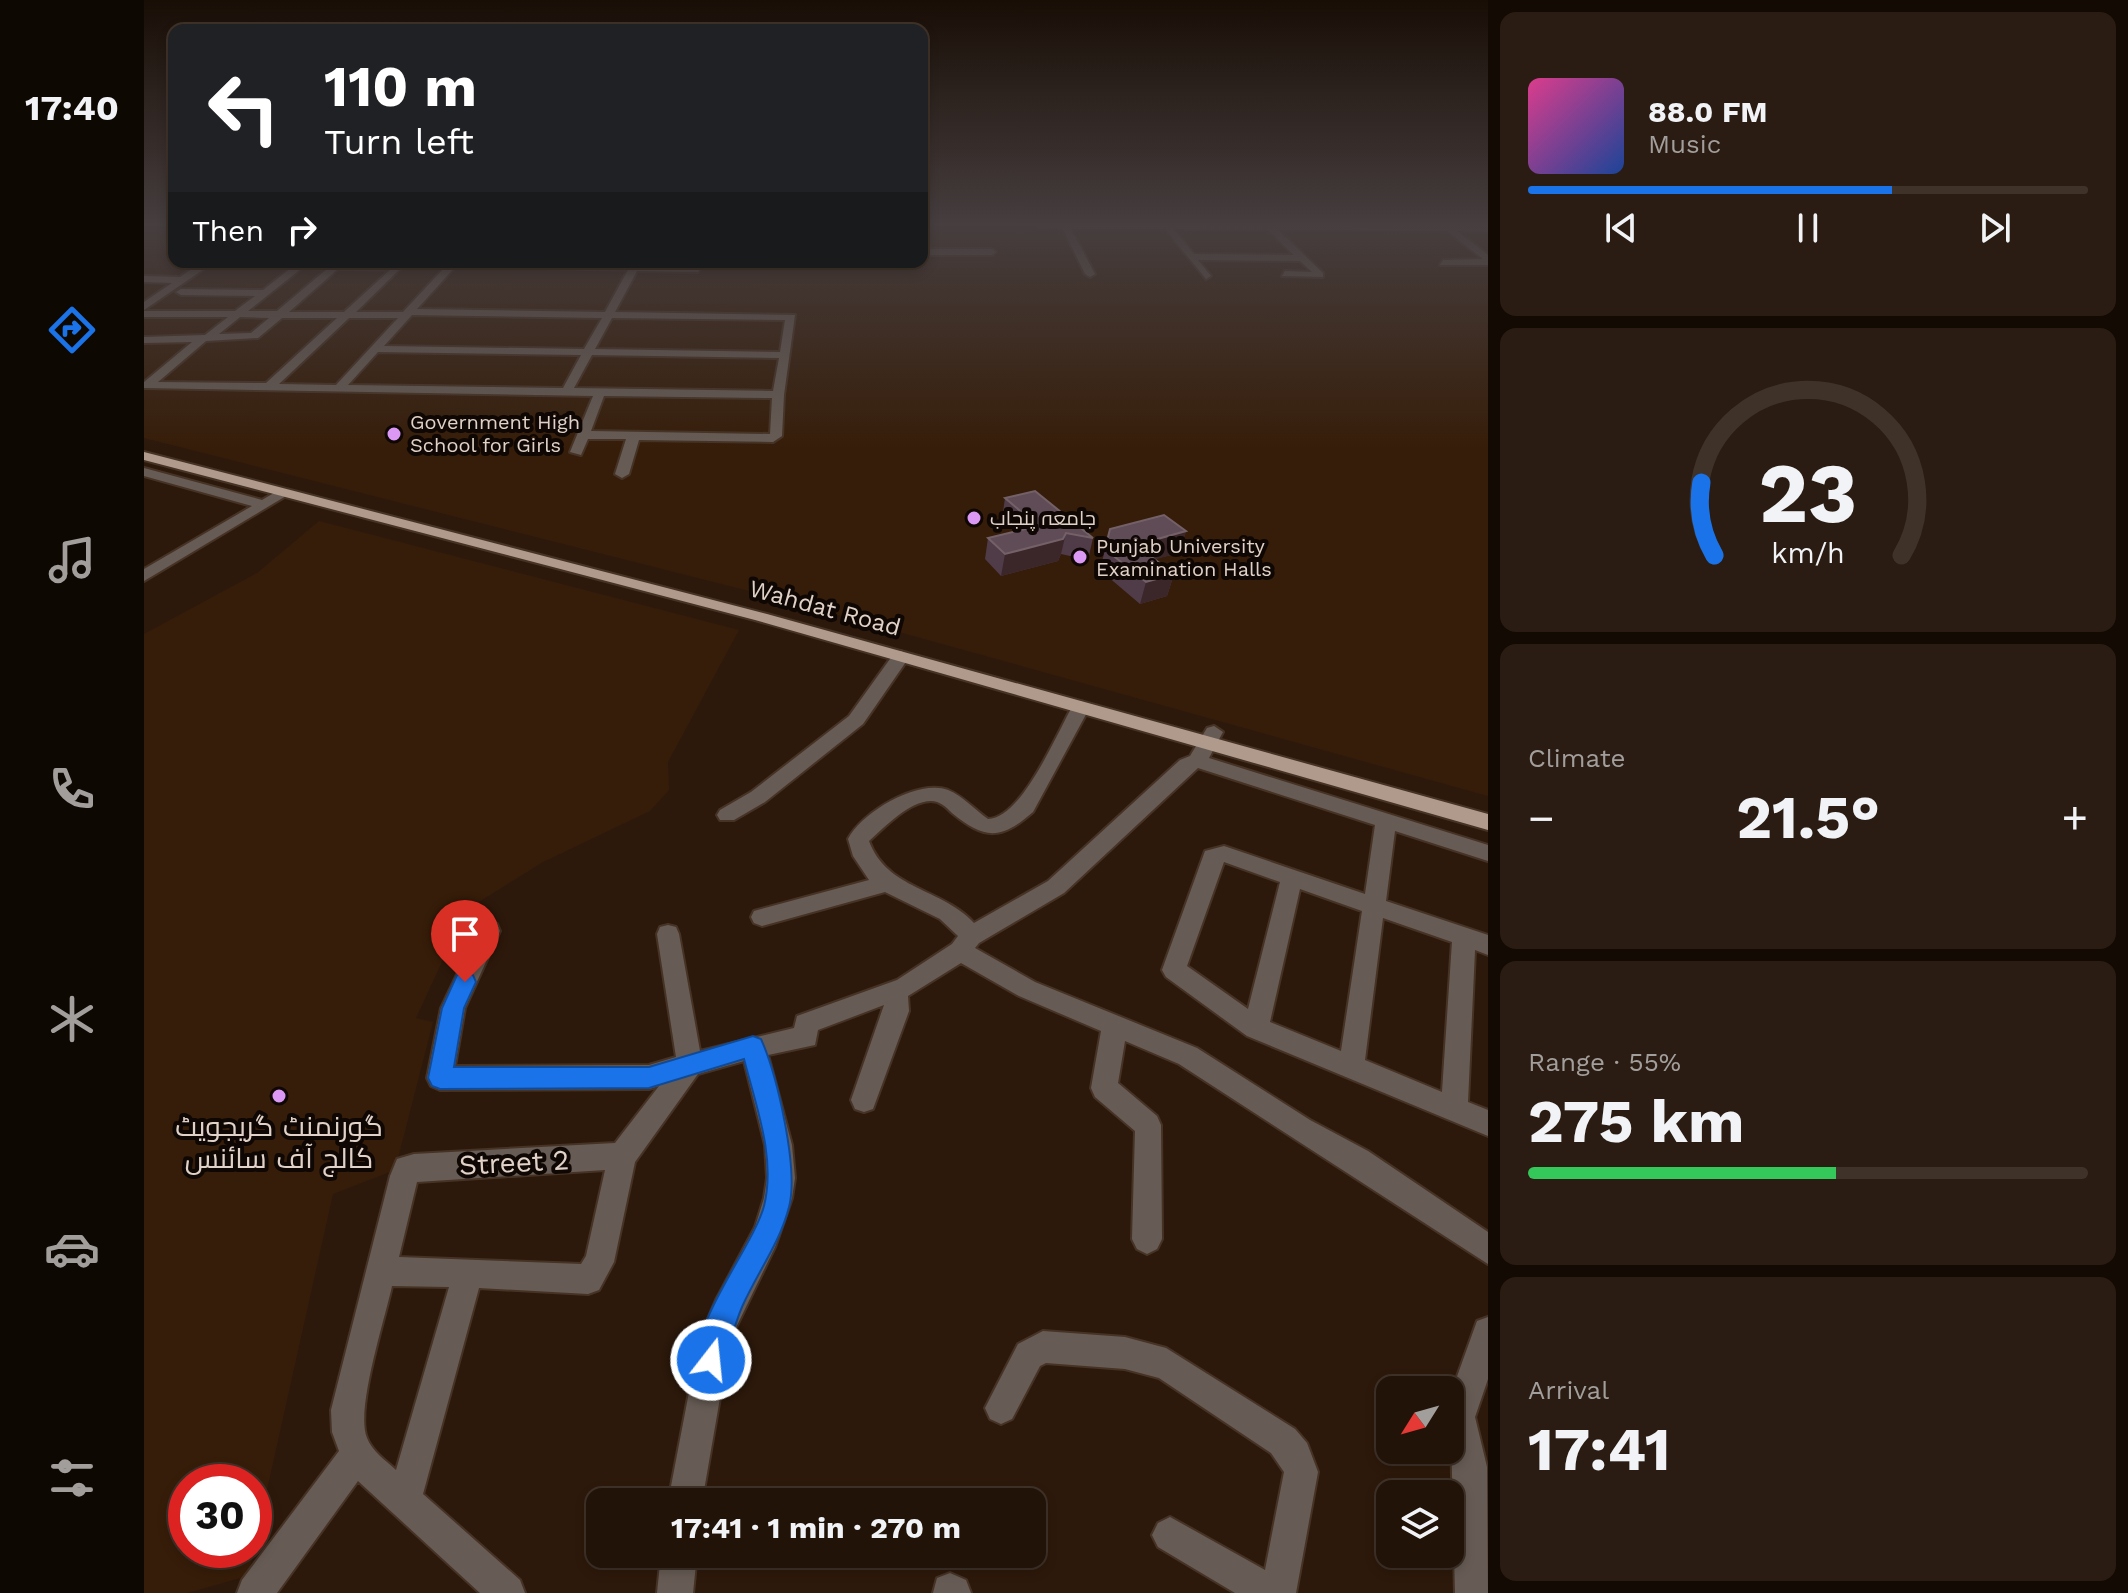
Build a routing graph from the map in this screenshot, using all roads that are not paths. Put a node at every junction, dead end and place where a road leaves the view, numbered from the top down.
1 (165, 300) edge
2 (211, 300) edge
3 (254, 300) edge
4 (295, 300) edge
5 (361, 300) edge
6 (421, 300) edge
7 (618, 300) edge
8 (145, 311) edge
9 (612, 313) junction
10 (192, 314) junction
11 (236, 314) junction
12 (279, 314) junction
13 (409, 314) junction
14 (344, 315) junction
15 (205, 338) junction
16 (150, 340) edge
17 (376, 349) junction
18 (590, 351) junction
19 (144, 352) edge
20 (186, 352) junction
21 (785, 355) junction
22 (146, 385) edge
23 (269, 387) junction
24 (340, 387) junction
25 (567, 391) junction
26 (600, 392) junction
27 (778, 395) junction
28 (582, 435) junction
29 (633, 437) junction
30 (144, 449) edge
31 (576, 452) dead end
32 (144, 456) edge
33 (178, 462) junction
34 (144, 472) edge
35 (622, 474) dead end
36 (284, 493) junction
37 (263, 505) junction
38 (144, 560) edge
39 (161, 565) junction
40 (144, 576) edge
41 (901, 656) junction
42 (1081, 707) junction
43 (1207, 745) junction
44 (1488, 811) edge
45 (727, 815) dead end
46 (1386, 821) junction
47 (1488, 822) edge
48 (1488, 853) edge
49 (1292, 878) junction
50 (885, 884) junction
51 (1373, 905) junction
52 (762, 917) dead end
53 (489, 931) dead end
54 (668, 934) dead end
55 (1464, 937) junction
56 (965, 943) junction
57 (1488, 945) edge
58 (895, 991) junction
59 (1115, 1024) junction
60 (1256, 1028) junction
61 (753, 1047) junction
62 (690, 1065) junction
63 (1351, 1067) junction
64 (864, 1100) dead end
65 (1454, 1109) junction
66 (1488, 1123) edge
67 (622, 1156) junction
68 (1147, 1239) dead end
69 (1488, 1249) edge
70 (381, 1271) junction
71 (468, 1273) junction
72 (1488, 1332) edge
73 (1001, 1408) dead end
74 (357, 1454) junction
75 (687, 1488) edge
76 (404, 1500) junction
77 (1170, 1535) dead end
78 (678, 1568) edge
79 (492, 1588) edge
80 (255, 1593) edge
81 (675, 1593) edge
82 (1270, 1593) edge
83 (1278, 1593) edge
84 (1473, 1593) edge

1 - 8 street
2 - 10 street
3 - 11 street
4 - 12 street
5 - 14 street
6 - 13 street
7 - 9 street
8 - 10 street
9 - 13 street
9 - 18 street
9 - 21 street
10 - 11 street
11 - 12 street
11 - 15 street
12 - 14 street
12 - 15 street
13 - 14 street
13 - 17 street
14 - 23 street
15 - 16 street
15 - 20 street
16 - 19 street
17 - 18 street
17 - 24 street
18 - 21 street
18 - 25 street
19 - 20 street
20 - 22 street
21 - 27 street
22 - 23 street
23 - 24 street
24 - 25 street
25 - 26 street
26 - 27 street
26 - 28 street
27 - 29 street
28 - 29 street
28 - 31 street
29 - 35 street
30 - 33 main road, Wahdat Road
32 - 33 main road, Wahdat Road
33 - 36 main road, Wahdat Road
33 - 43 main road, Wahdat Road
34 - 37 street
36 - 37 street
36 - 41 main road, Wahdat Road
37 - 39 street
38 - 39 street
39 - 40 street
41 - 42 main road, Wahdat Road
41 - 45 street
42 - 43 main road, Wahdat Road
42 - 50 street
43 - 44 main road, Wahdat Road
43 - 46 street
43 - 47 main road, Wahdat Road
43 - 56 street
46 - 48 street
46 - 51 street
49 - 51 street
49 - 60 street
49 - 60 street
50 - 52 street
50 - 56 street
51 - 55 street
51 - 63 street
53 - 62 street
54 - 62 street
55 - 57 street
55 - 65 street
56 - 58 street
56 - 59 street
58 - 61 street
58 - 64 street
59 - 68 street
59 - 69 street
60 - 63 street
61 - 62 street
61 - 75 street
62 - 67 street
63 - 65 street
65 - 66 street
67 - 70 street, Street 2
67 - 71 street
70 - 71 street
70 - 74 street
71 - 76 street
72 - 84 street
73 - 83 street
74 - 76 street
74 - 80 street
76 - 79 street
77 - 82 street
78 - 81 street

